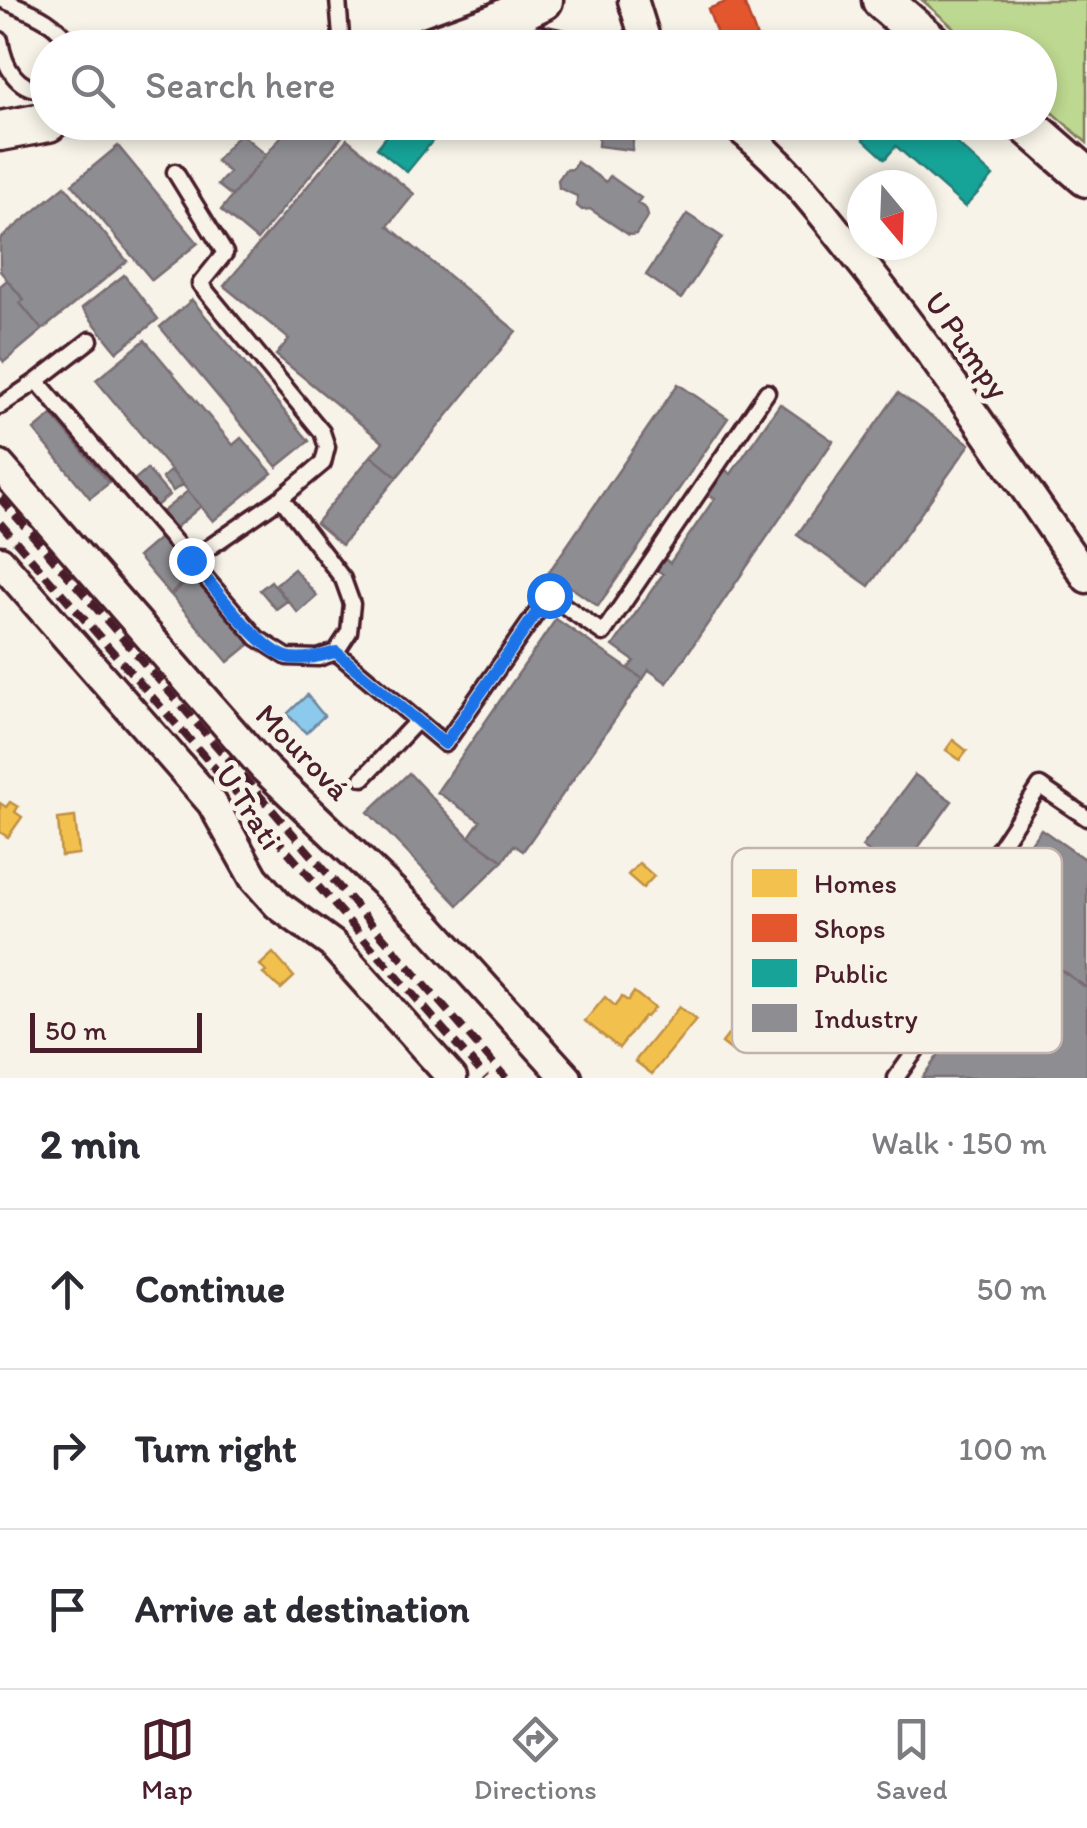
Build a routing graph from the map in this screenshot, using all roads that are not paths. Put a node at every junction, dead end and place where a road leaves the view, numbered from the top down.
1 (3, 0) edge
2 (338, 0) edge
3 (543, 0) edge
4 (633, 0) edge
5 (882, 0) edge
6 (496, 24) junction
7 (60, 30) edge
8 (340, 30) edge
9 (479, 30) edge
10 (510, 30) edge
11 (642, 30) edge
12 (916, 30) edge
13 (0, 40) edge
14 (30, 87) edge
15 (30, 125) edge
16 (0, 131) edge
17 (755, 140) edge
18 (1045, 140) edge
19 (175, 172) dead end
20 (1087, 177) edge
21 (90, 340) dead end
22 (36, 381) junction
23 (767, 392) dead end
24 (0, 406) edge
25 (0, 466) edge
26 (281, 498) junction
27 (191, 560) junction
28 (0, 561) edge
29 (1087, 578) edge
30 (336, 652) junction
31 (417, 720) junction
32 (363, 778) dead end
33 (1087, 818) edge
34 (999, 848) edge
35 (914, 1053) edge
36 (452, 1078) edge
37 (566, 1078) edge
38 (896, 1078) edge

1 - 7 lane
2 - 8 lane
3 - 6 main road
4 - 11 street
5 - 12 main road
6 - 9 main road
6 - 10 street
13 - 14 lane
15 - 16 main road
17 - 29 street, U Pumpy
18 - 20 main road
19 - 26 lane
21 - 22 lane
22 - 24 lane
22 - 27 lane
23 - 31 lane
25 - 37 street, Mourová
26 - 27 lane
26 - 30 lane
27 - 30 lane
28 - 36 street, U Trati
30 - 31 lane
31 - 32 lane
33 - 34 lane
35 - 38 lane

